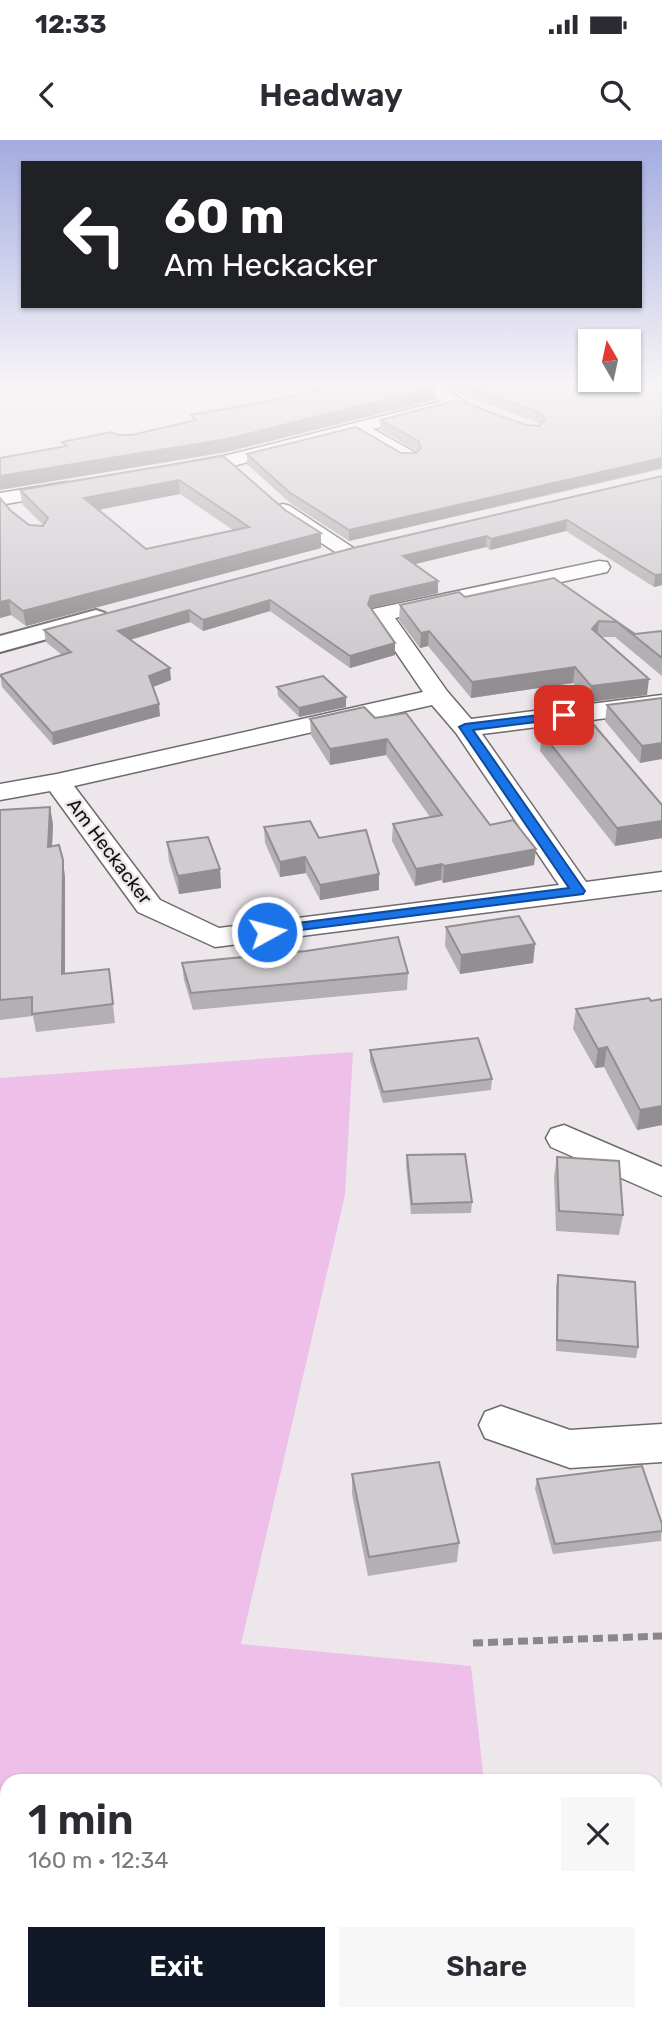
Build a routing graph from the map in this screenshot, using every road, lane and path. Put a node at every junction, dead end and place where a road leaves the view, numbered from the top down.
1 (241, 472) edge
2 (247, 477) edge
3 (83, 485) edge
4 (264, 493) edge
5 (1, 499) edge
6 (20, 516) edge
7 (374, 545) edge
8 (347, 551) junction
9 (319, 559) edge
10 (599, 567) dead end
11 (121, 611) edge
12 (0, 645) edge
13 (659, 693) edge
14 (438, 696) junction
15 (465, 727) junction
16 (57, 782) junction
17 (0, 792) edge
18 (662, 881) edge
19 (578, 891) junction
20 (565, 1138) dead end
21 (662, 1182) edge
22 (501, 1424) dead end
23 (662, 1443) edge
24 (662, 1636) edge
25 (473, 1643) dead end

1 - 2 street
3 - 5 street
4 - 8 street
5 - 6 street
7 - 8 street
8 - 9 street
10 - 14 street
11 - 12 street
13 - 15 street
14 - 15 street
14 - 16 street, Am Heckacker
15 - 19 street
16 - 17 street, Am Heckacker
16 - 19 street, Am Heckacker
18 - 19 street, Am Heckacker
20 - 21 street
22 - 23 street
24 - 25 path

